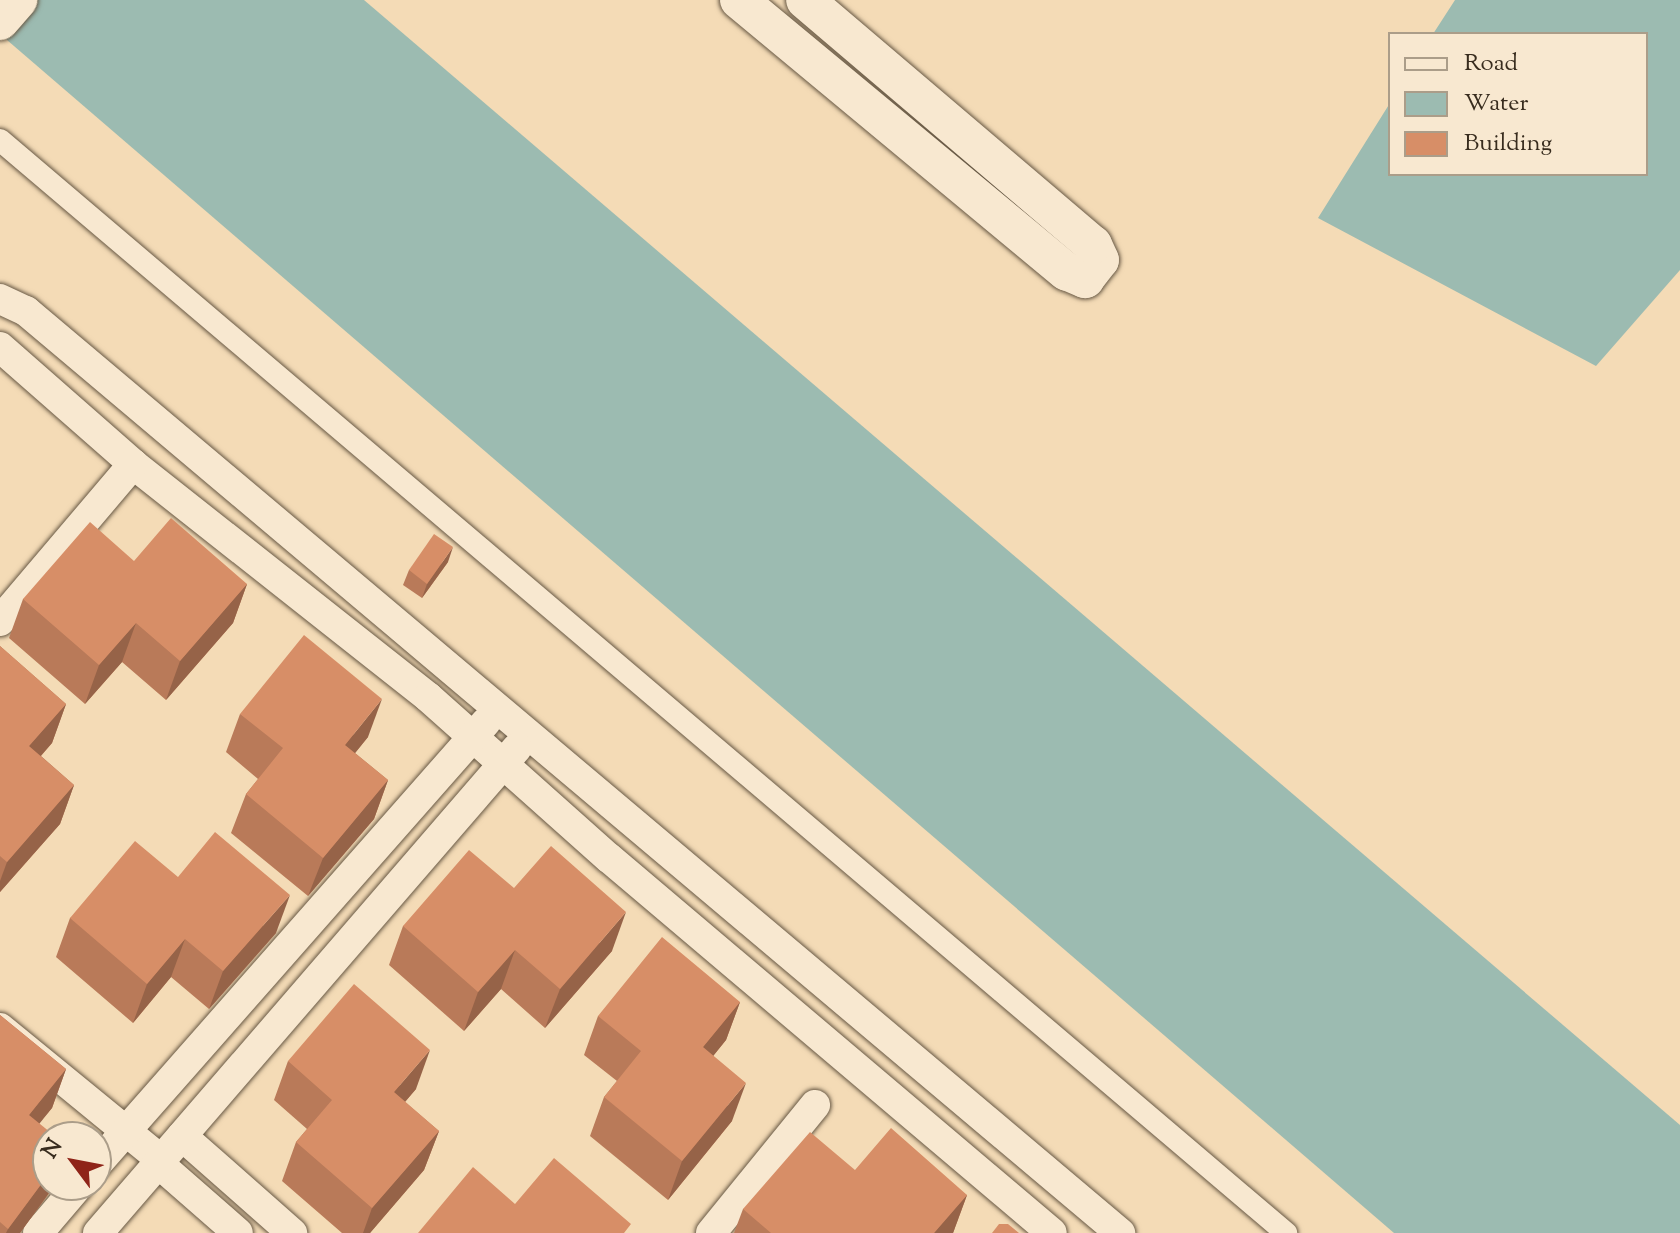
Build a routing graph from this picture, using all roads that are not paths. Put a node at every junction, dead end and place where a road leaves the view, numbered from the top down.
1 (18, 0) edge
2 (739, 0) edge
3 (805, 0) edge
4 (0, 21) edge
5 (0, 140) edge
6 (0, 299) edge
7 (0, 347) edge
8 (133, 464) junction
9 (0, 621) edge
10 (497, 708) junction
11 (529, 734) junction
12 (474, 736) junction
13 (505, 762) junction
14 (0, 1028) edge
15 (815, 1105) dead end
16 (126, 1130) junction
17 (182, 1136) junction
18 (112, 1146) edge
19 (160, 1162) junction
20 (65, 1201) edge
21 (38, 1233) edge
22 (98, 1233) edge
23 (238, 1233) edge
24 (292, 1233) edge
25 (711, 1233) edge
26 (1052, 1233) edge
27 (1120, 1233) edge
28 (1286, 1233) edge

1 - 4 street
2 - 3 street
5 - 28 street
6 - 10 street
7 - 8 street
8 - 9 street
8 - 12 street
10 - 11 street
10 - 12 street
11 - 13 street
11 - 27 street
12 - 13 street
12 - 16 street
13 - 17 street
13 - 26 street
14 - 16 street
15 - 25 street
16 - 18 street
16 - 19 street
17 - 19 street
17 - 24 street
19 - 22 street
19 - 23 street
20 - 21 street

